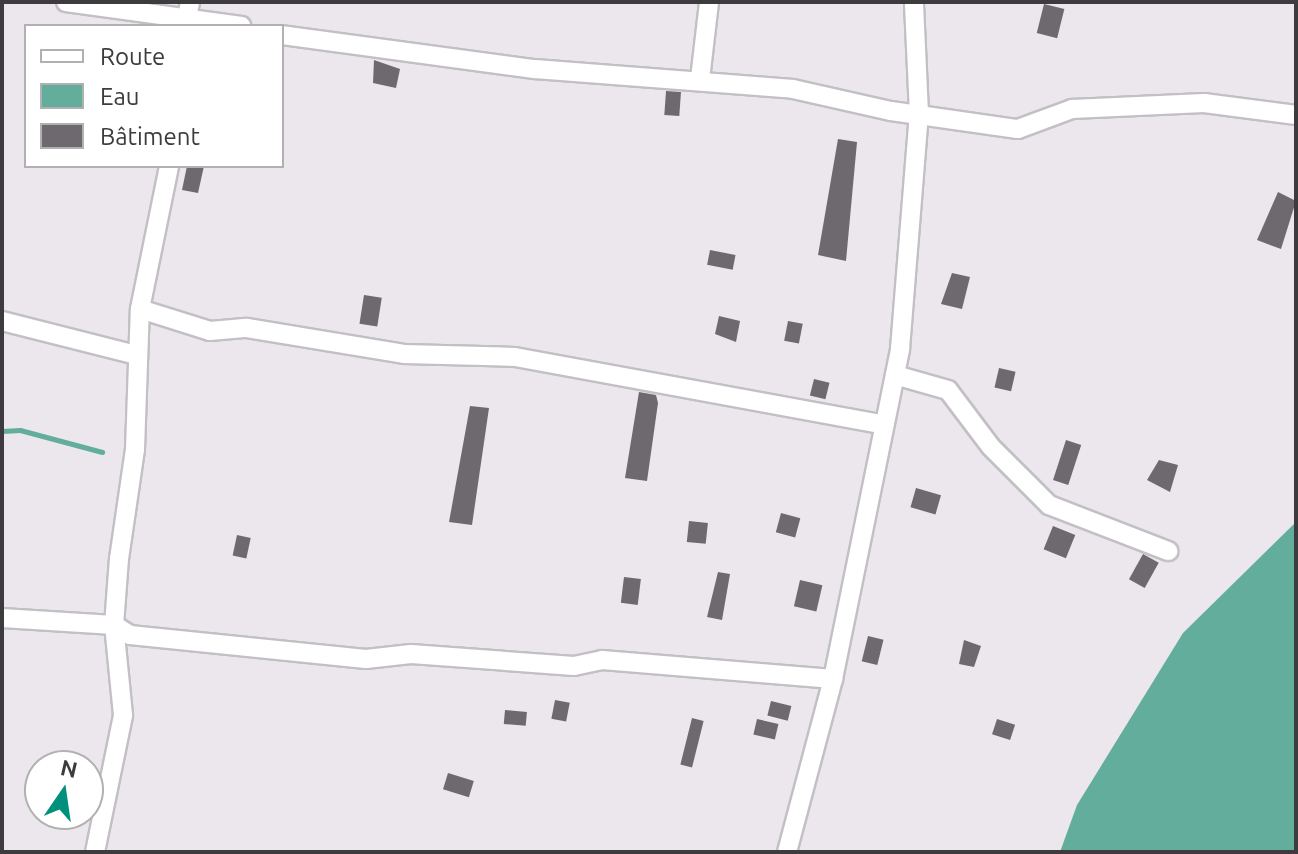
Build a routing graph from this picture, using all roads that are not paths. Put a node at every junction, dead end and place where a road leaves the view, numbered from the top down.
1 (66, 2) edge
2 (709, 2) edge
3 (914, 2) edge
4 (187, 16) edge
5 (230, 24) edge
6 (284, 35) edge
7 (700, 79) junction
8 (919, 114) junction
9 (1296, 115) edge
10 (169, 168) edge
11 (140, 309) junction
12 (2, 321) edge
13 (136, 355) junction
14 (895, 375) junction
15 (884, 425) junction
16 (1168, 551) dead end
17 (2, 618) edge
18 (114, 625) junction
19 (833, 679) junction
20 (95, 852) edge
21 (787, 852) edge

1 - 4 street
2 - 7 street
3 - 8 street
4 - 5 street
6 - 7 street
7 - 8 street
8 - 9 street
8 - 14 street
10 - 11 street
11 - 13 street
11 - 15 street
12 - 13 street
13 - 18 street
14 - 15 street
14 - 16 street
15 - 19 street
17 - 18 street
18 - 19 street
18 - 20 street
19 - 21 street

